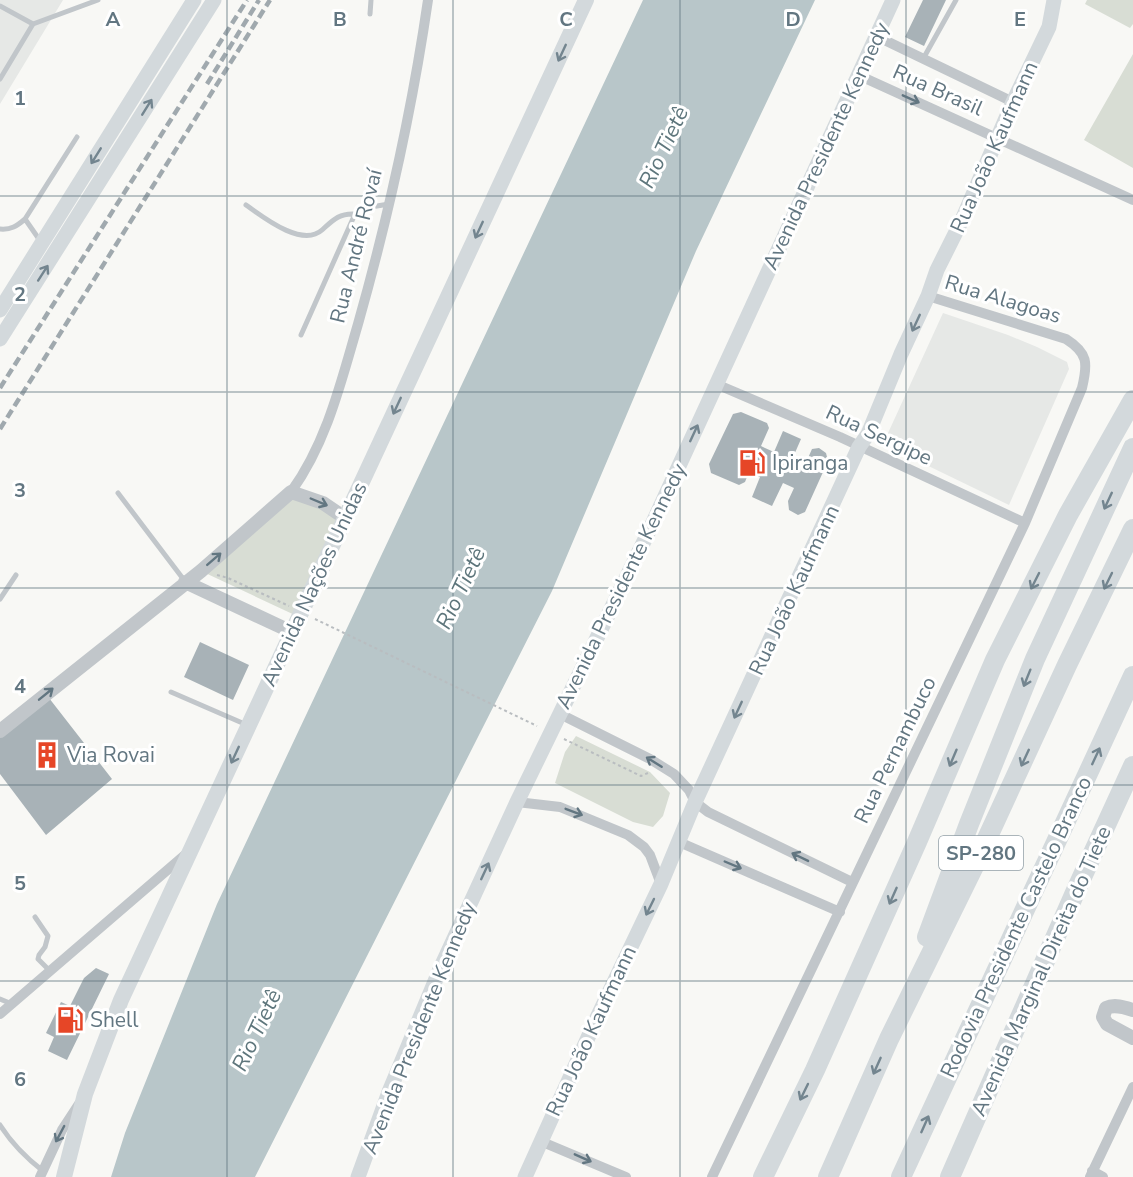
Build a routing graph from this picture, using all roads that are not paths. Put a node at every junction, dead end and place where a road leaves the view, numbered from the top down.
1 (98, 0) edge
2 (194, 0) edge
3 (214, 0) edge
4 (370, 0) edge
5 (428, 0) edge
6 (586, 0) edge
7 (893, 0) edge
8 (956, 0) edge
9 (1054, 0) edge
10 (0, 6) edge
11 (370, 14) dead end
12 (33, 24) junction
13 (876, 36) junction
14 (923, 59) junction
15 (858, 75) junction
16 (0, 79) edge
17 (1013, 102) junction
18 (77, 137) dead end
19 (997, 138) junction
20 (1133, 200) edge
21 (389, 204) junction
22 (246, 205) dead end
23 (355, 214) junction
24 (25, 219) junction
25 (0, 229) edge
26 (42, 243) junction
27 (928, 296) junction
28 (0, 310) edge
29 (301, 335) dead end
30 (0, 339) edge
31 (1066, 339) joint
32 (716, 384) junction
33 (1133, 400) edge
34 (860, 447) junction
35 (1133, 448) edge
36 (291, 492) junction
37 (118, 493) dead end
38 (345, 518) junction
39 (1025, 523) junction
40 (1133, 529) edge
41 (16, 575) dead end
42 (185, 582) junction
43 (0, 599) edge
44 (292, 632) junction
45 (1133, 676) edge
46 (171, 692) dead end
47 (560, 714) junction
48 (249, 726) junction
49 (0, 731) edge
50 (1133, 766) edge
51 (517, 802) junction
52 (695, 802) junction
53 (679, 842) junction
54 (190, 850) junction
55 (852, 882) junction
56 (661, 884) junction
57 (840, 912) junction
58 (35, 917) dead end
59 (50, 971) junction
60 (0, 999) edge
61 (12, 1004) junction
62 (1133, 1010) edge
63 (0, 1014) edge
64 (1133, 1038) edge
65 (889, 1039) junction
66 (1133, 1087) edge
67 (85, 1094) junction
68 (0, 1125) edge
69 (540, 1141) junction
70 (41, 1174) edge
71 (1091, 1174) edge
72 (64, 1177) edge
73 (358, 1177) edge
74 (525, 1177) edge
75 (626, 1177) edge
76 (712, 1177) edge
77 (763, 1177) edge
78 (828, 1177) edge
79 (901, 1177) edge
80 (950, 1177) edge
81 (1103, 1177) edge

1 - 12 lane
2 -> 26 main road
30 -> 3 main road
4 - 11 lane
5 - 21 street, Rua André Rovaí
6 -> 38 main road, Avenida Nações Unidas
7 - 13 main road, Avenida Presidente Kennedy
8 - 14 lane
9 - 17 main road, Rua João Kaufmann
10 - 12 lane
12 - 16 lane
13 - 14 street, Rua Brasil
13 - 15 main road, Avenida Presidente Kennedy
14 - 17 street, Rua Brasil
15 -> 19 street, Rua Brasil
15 - 32 main road, Avenida Presidente Kennedy
17 - 19 main road, Rua João Kaufmann
18 - 24 lane
19 - 20 street, Rua Brasil
19 - 27 main road, Rua João Kaufmann
21 - 23 lane
21 - 36 street, Rua André Rovaí
22 - 23 lane
23 - 29 lane
24 - 25 lane
24 - 26 lane
26 - 28 main road
27 - 31 street, Rua Alagoas
27 -> 34 main road, Rua João Kaufmann
31 - 39 street, Rua Pernambuco
32 - 34 street, Rua Sergipe
47 -> 32 main road, Avenida Presidente Kennedy
33 -> 77 highway
34 - 39 street, Rua Sergipe
34 -> 52 main road, Rua João Kaufmann
35 -> 65 highway
36 -> 38 street
42 -> 36 street, Rua André Rovaí
37 - 42 lane
38 - 44 main road, Avenida Nações Unidas
39 - 55 street, Rua Pernambuco
40 -> 65 highway, SP-280
41 - 43 lane
42 - 44 street
49 -> 42 street, Rua André Rovaí
44 - 48 main road, Avenida Nações Unidas
79 -> 45 highway, Rodovia Presidente Castelo Branco / SP-280
46 - 48 lane
47 - 51 main road, Avenida Presidente Kennedy
52 -> 47 street
48 -> 54 main road, Avenida Nações Unidas
50 - 80 highway, Avenida Marginal Direita do Tiete
51 -> 56 street
73 -> 51 main road, Avenida Presidente Kennedy
52 - 53 main road, Rua João Kaufmann
55 -> 52 street
53 - 56 main road, Rua João Kaufmann
53 -> 57 street
54 - 59 street
54 - 67 main road, Avenida Nações Unidas
55 - 57 street, Rua Pernambuco
56 -> 69 main road, Rua João Kaufmann
57 - 76 street, Rua Pernambuco
58 - 59 lane
59 - 61 street
60 - 61 lane
61 - 63 street
62 - 64 street
65 -> 78 highway, SP-280
66 - 71 street
67 -> 70 street
67 - 72 main road, Avenida Nações Unidas
68 - 70 lane
69 - 74 main road, Rua João Kaufmann
69 -> 75 street
71 - 81 street

